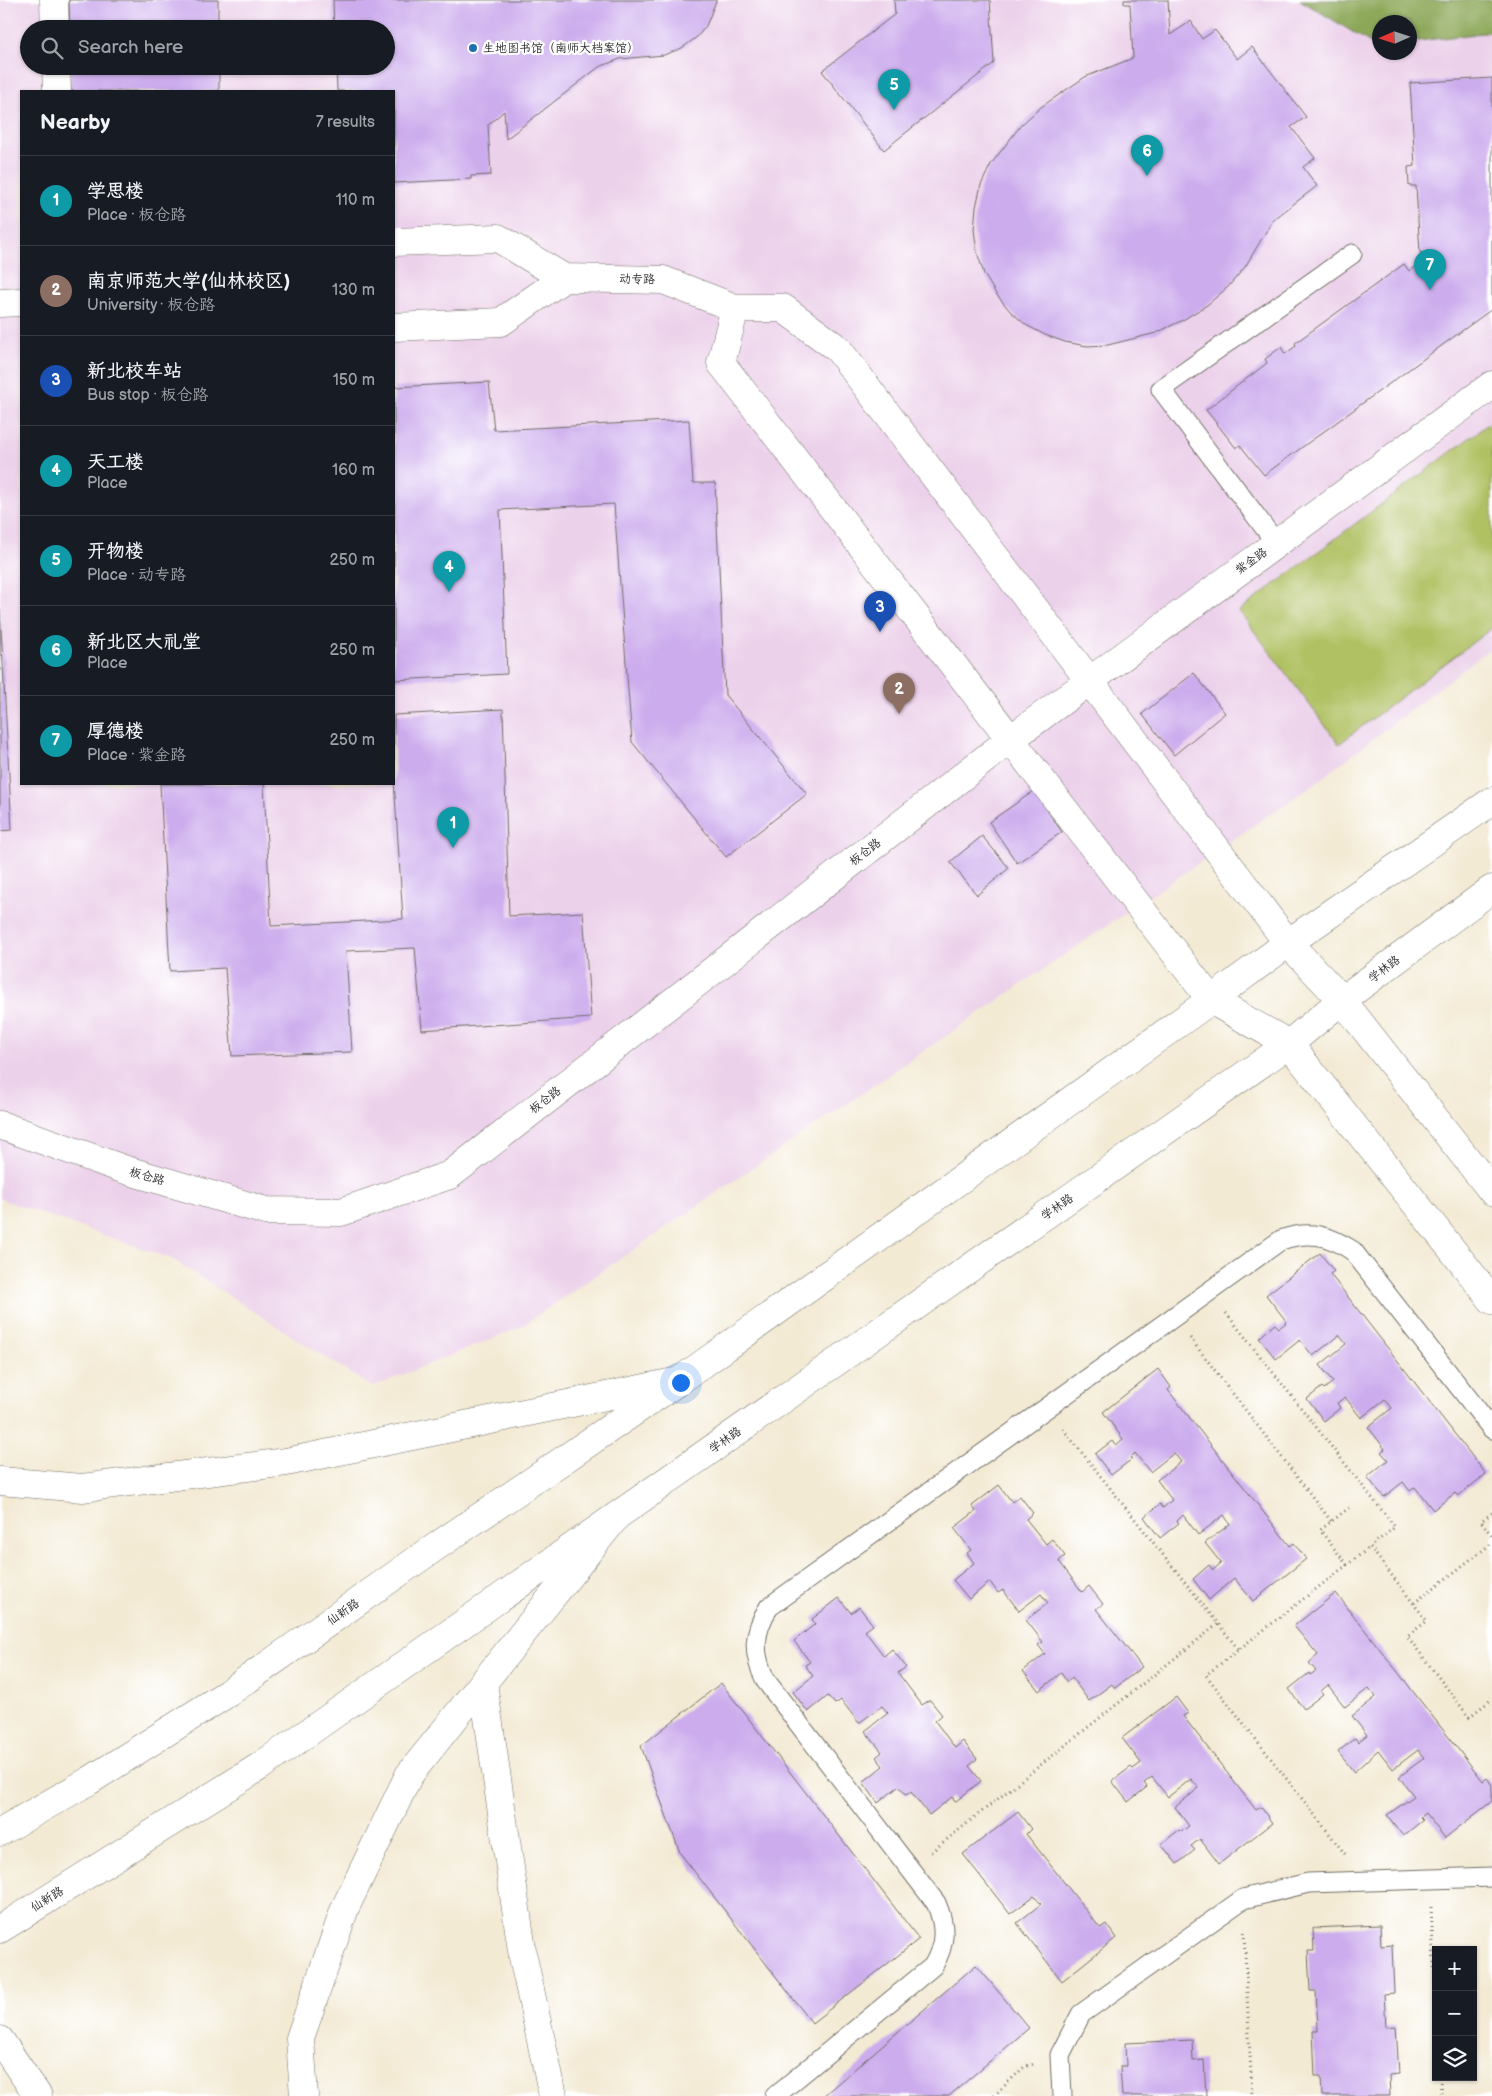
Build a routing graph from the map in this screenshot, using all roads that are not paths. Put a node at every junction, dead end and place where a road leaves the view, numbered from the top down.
1 (54, 0) edge
2 (55, 20) edge
3 (56, 75) edge
4 (57, 90) edge
5 (395, 242) edge
6 (1352, 254) dead end
7 (564, 278) junction
8 (20, 302) edge
9 (0, 303) edge
10 (735, 308) junction
11 (395, 327) edge
12 (1492, 385) edge
13 (1276, 543) junction
14 (1088, 681) junction
15 (1012, 738) junction
16 (1492, 801) edge
17 (1492, 889) edge
18 (1288, 943) junction
19 (1211, 1000) junction
20 (1342, 1000) junction
21 (1289, 1044) junction
22 (0, 1125) edge
23 (1492, 1191) edge
24 (1492, 1300) edge
25 (679, 1381) junction
26 (1492, 1429) edge
27 (0, 1481) edge
28 (616, 1517) junction
29 (483, 1683) junction
30 (0, 1832) edge
31 (1492, 1877) edge
32 (0, 1929) edge
33 (0, 2040) edge
34 (38, 2096) edge
35 (304, 2096) edge
36 (553, 2096) edge
37 (775, 2096) edge
38 (1062, 2096) edge

1 - 2 main road
3 - 4 main road
5 - 7 main road
6 - 13 lane
7 - 10 main road, 动专路
7 - 11 main road
8 - 9 main road
10 - 14 main road
10 - 15 main road
12 - 13 main road, 紫金路
13 - 14 main road, 紫金路
14 - 15 main road, 紫金路
14 - 18 main road
15 - 19 main road
15 - 22 main road, 板仓路
16 - 18 main road
17 - 20 main road, 学林路
18 - 19 main road
18 - 20 main road
19 - 21 main road
19 - 25 main road
20 - 21 main road, 学林路
20 - 23 main road
21 - 24 main road
21 - 28 main road, 学林路
25 - 27 main road
25 - 30 main road, 仙新路
26 - 37 lane
28 - 29 main road
28 - 32 main road, 仙新路
29 - 35 main road
29 - 36 main road
31 - 38 lane
33 - 34 main road

